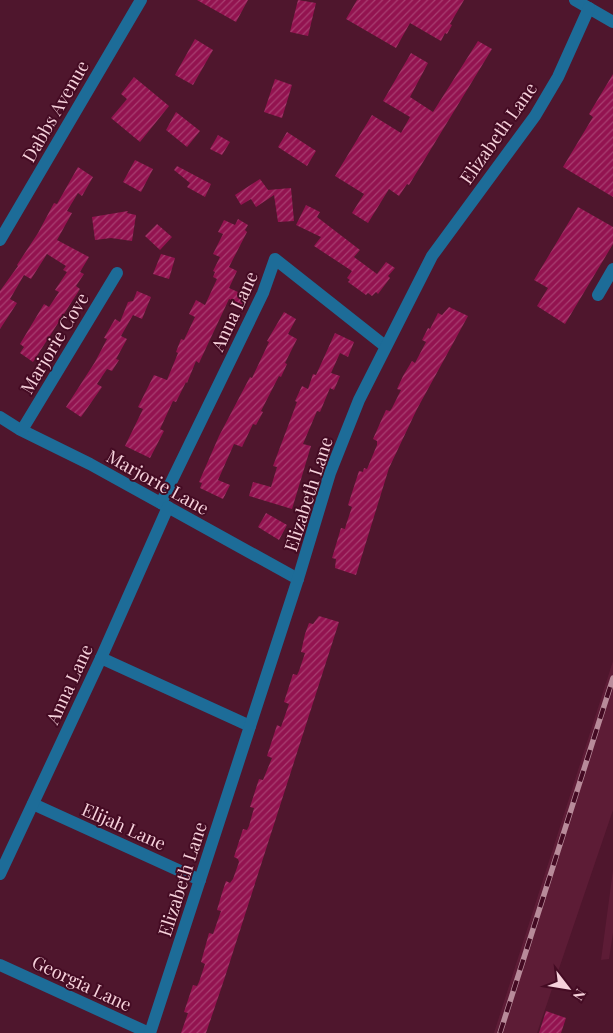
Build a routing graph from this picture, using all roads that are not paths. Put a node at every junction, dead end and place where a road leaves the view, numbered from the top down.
1 (141, 0) edge
2 (575, 0) edge
3 (588, 8) junction
4 (613, 22) edge
5 (0, 240) edge
6 (613, 269) edge
7 (117, 273) dead end
8 (598, 295) dead end
9 (385, 346) junction
10 (0, 417) edge
11 (22, 430) junction
12 (164, 505) junction
13 (298, 579) junction
14 (101, 658) junction
15 (250, 726) junction
16 (33, 804) junction
17 (0, 874) edge
18 (200, 880) junction
19 (0, 965) edge
20 (150, 1033) edge

1 - 5 street, Dabbs Avenue
2 - 3 street
3 - 4 street
3 - 9 street, Elizabeth Lane
6 - 8 street
7 - 11 street, Marjorie Cove
9 - 12 street, Anna Lane
9 - 13 street, Elizabeth Lane
10 - 11 street, Marjorie Lane
11 - 12 street, Marjorie Lane
12 - 13 street, Marjorie Lane
12 - 14 street, Anna Lane
13 - 15 street, Elizabeth Lane
14 - 15 street
14 - 16 street, Anna Lane
15 - 18 street, Elizabeth Lane
16 - 17 street, Anna Lane
16 - 18 street, Elijah Lane
18 - 20 street, Elizabeth Lane
19 - 20 street, Georgia Lane

